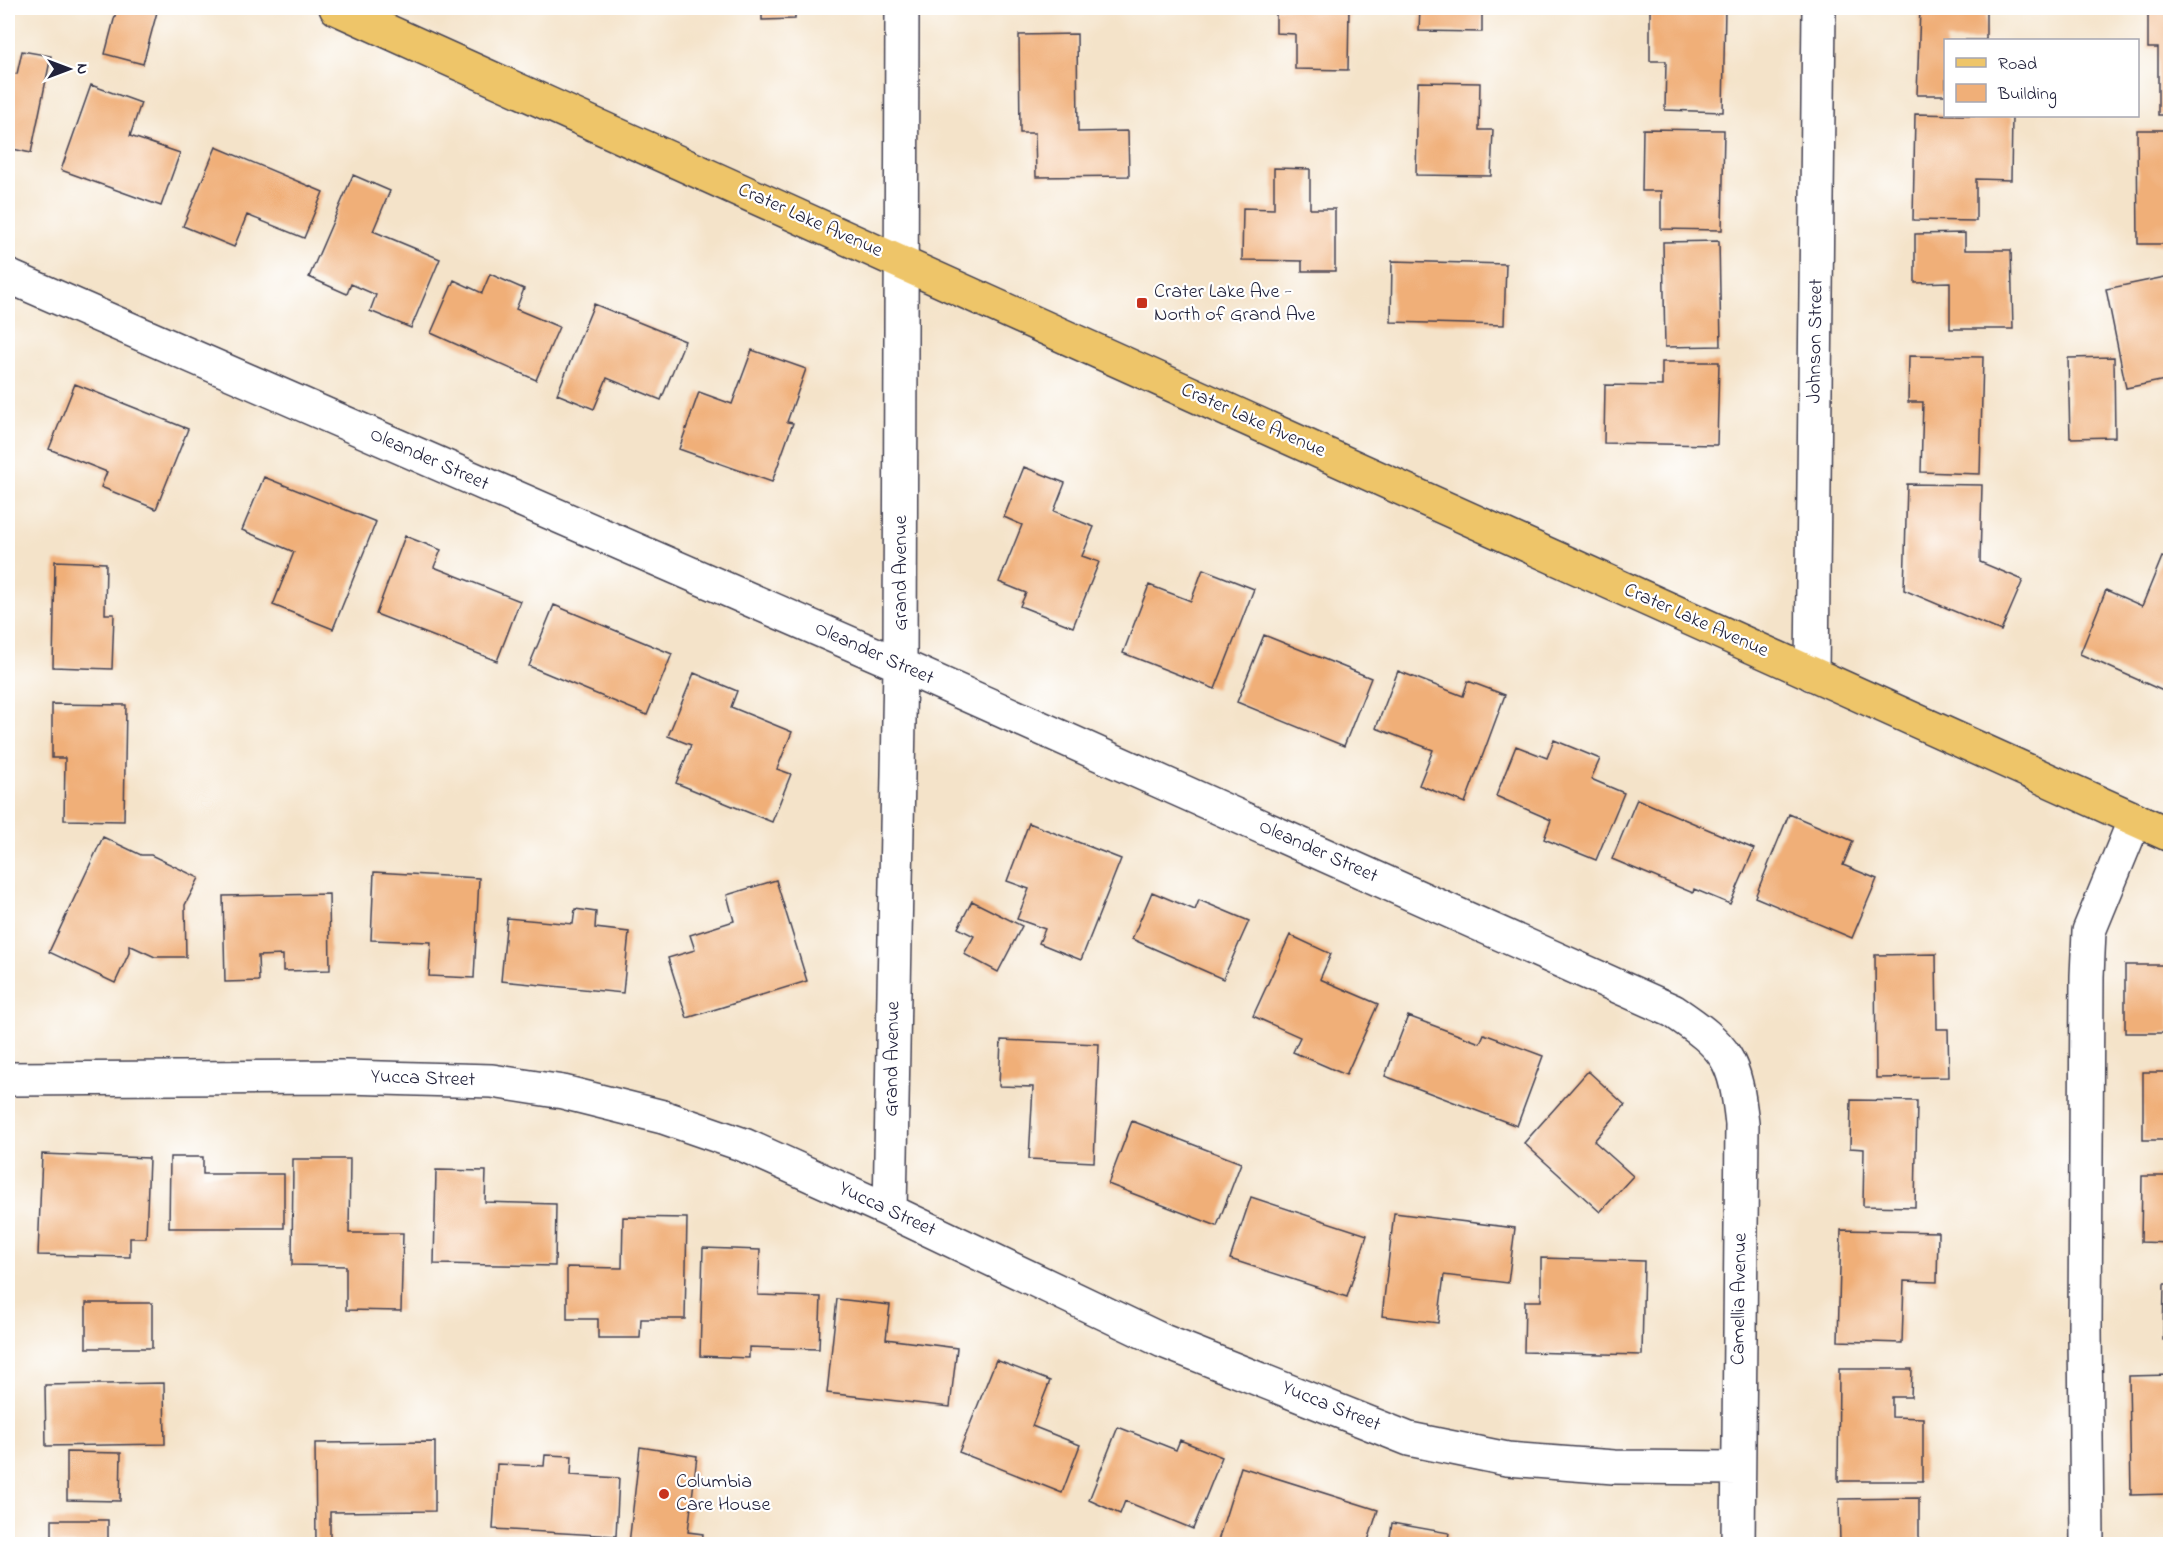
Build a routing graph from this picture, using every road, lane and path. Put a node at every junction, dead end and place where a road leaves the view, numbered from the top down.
1 (336, 8) edge
2 (902, 8) edge
3 (1819, 8) edge
4 (902, 263) junction
5 (8, 276) edge
6 (900, 665) junction
7 (1812, 674) junction
8 (2135, 819) junction
9 (2170, 835) edge
10 (1726, 1056) joint
11 (8, 1079) edge
12 (890, 1211) junction
13 (1738, 1468) junction
14 (1738, 1545) edge
15 (2087, 1545) edge

1 - 4 main road, Crater Lake Avenue
2 - 4 street, Grand Avenue
3 - 7 street, Johnson Street
4 - 6 street, Grand Avenue
4 - 7 main road, Crater Lake Avenue
5 - 6 street, Oleander Street
6 - 10 street, Oleander Street
6 - 12 street, Grand Avenue
7 - 8 main road, Crater Lake Avenue
8 - 9 main road, Crater Lake Avenue
8 - 15 street
10 - 13 street, Camellia Avenue
11 - 12 street, Yucca Street
12 - 13 street, Yucca Street
13 - 14 street, Camellia Avenue

